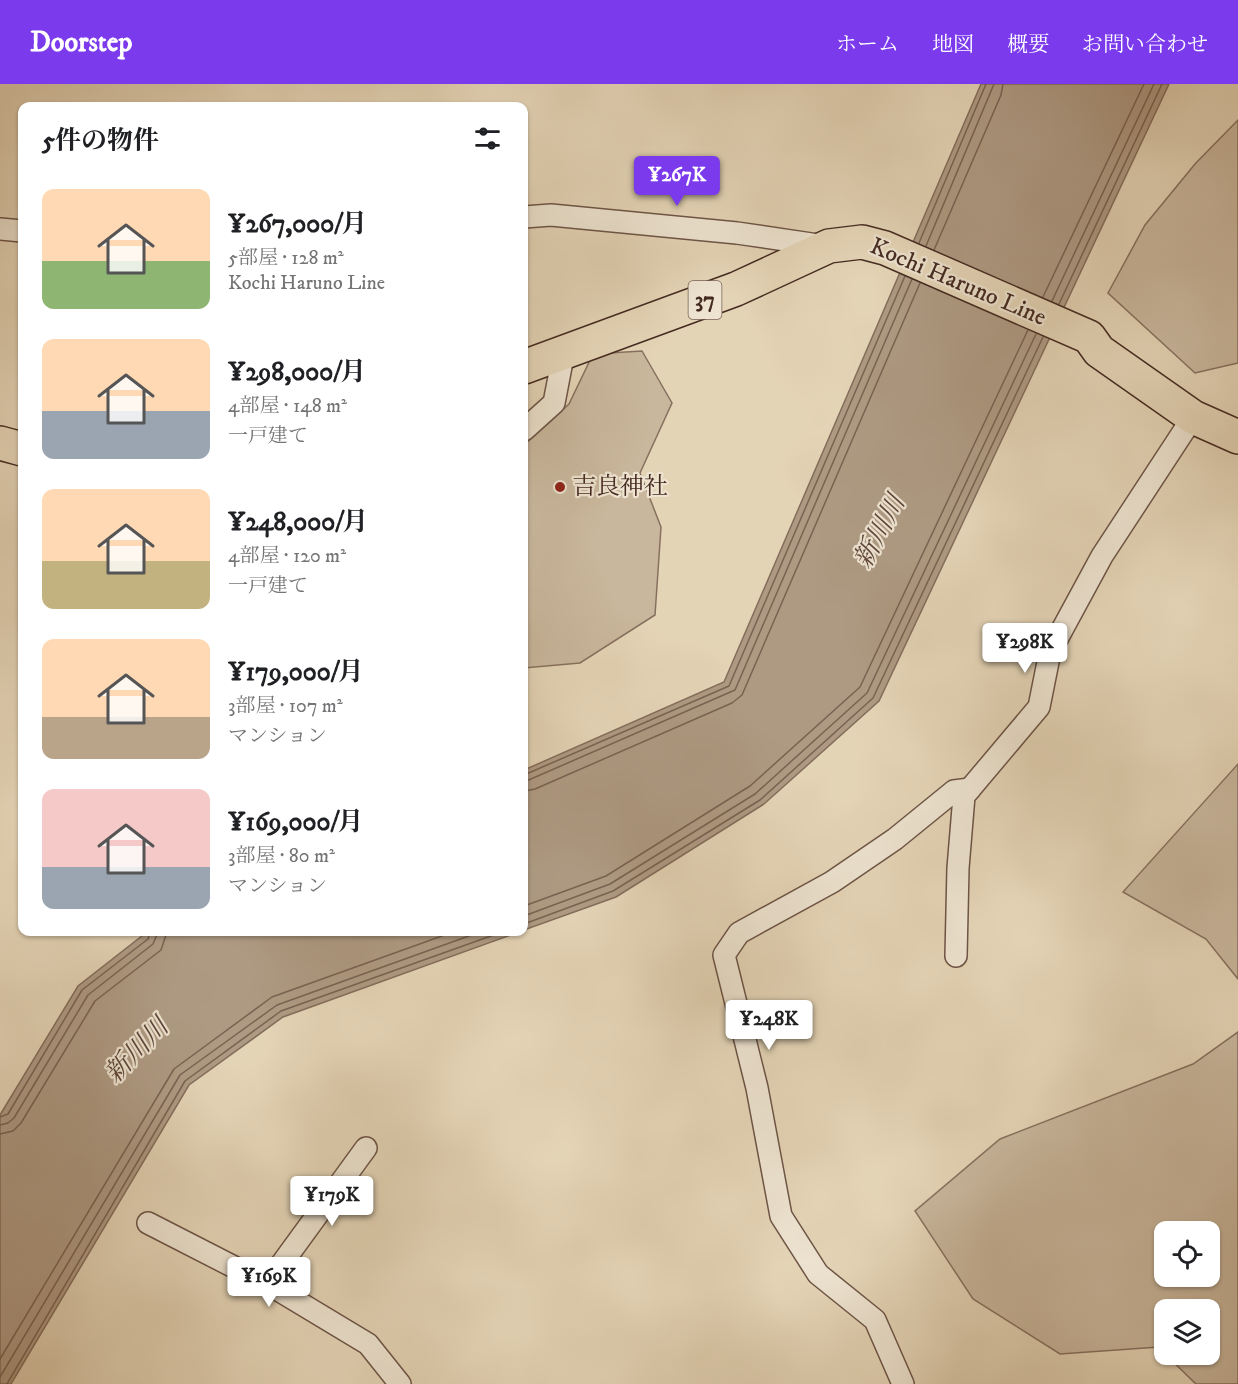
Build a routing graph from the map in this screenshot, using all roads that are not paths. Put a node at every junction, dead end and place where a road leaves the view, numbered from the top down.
1 (528, 217) edge
2 (0, 229) edge
3 (18, 231) edge
4 (829, 246) junction
5 (564, 351) junction
6 (528, 365) edge
7 (1193, 417) junction
8 (528, 426) edge
9 (1238, 438) edge
10 (0, 443) edge
11 (18, 448) edge
12 (970, 789) junction
13 (956, 956) dead end
14 (366, 1148) dead end
15 (148, 1223) dead end
16 (267, 1284) junction
17 (400, 1384) edge
18 (903, 1384) edge

1 - 4 street
2 - 3 street
4 - 5 main road, Kochi Haruno Line / 37
4 - 7 main road, Kochi Haruno Line / 37
5 - 6 main road, Kochi Haruno Line / 37
5 - 8 street
7 - 9 main road, Kochi Haruno Line / 37
7 - 12 street
10 - 11 main road
12 - 13 street
12 - 18 street
14 - 16 street
15 - 16 street
16 - 17 street

